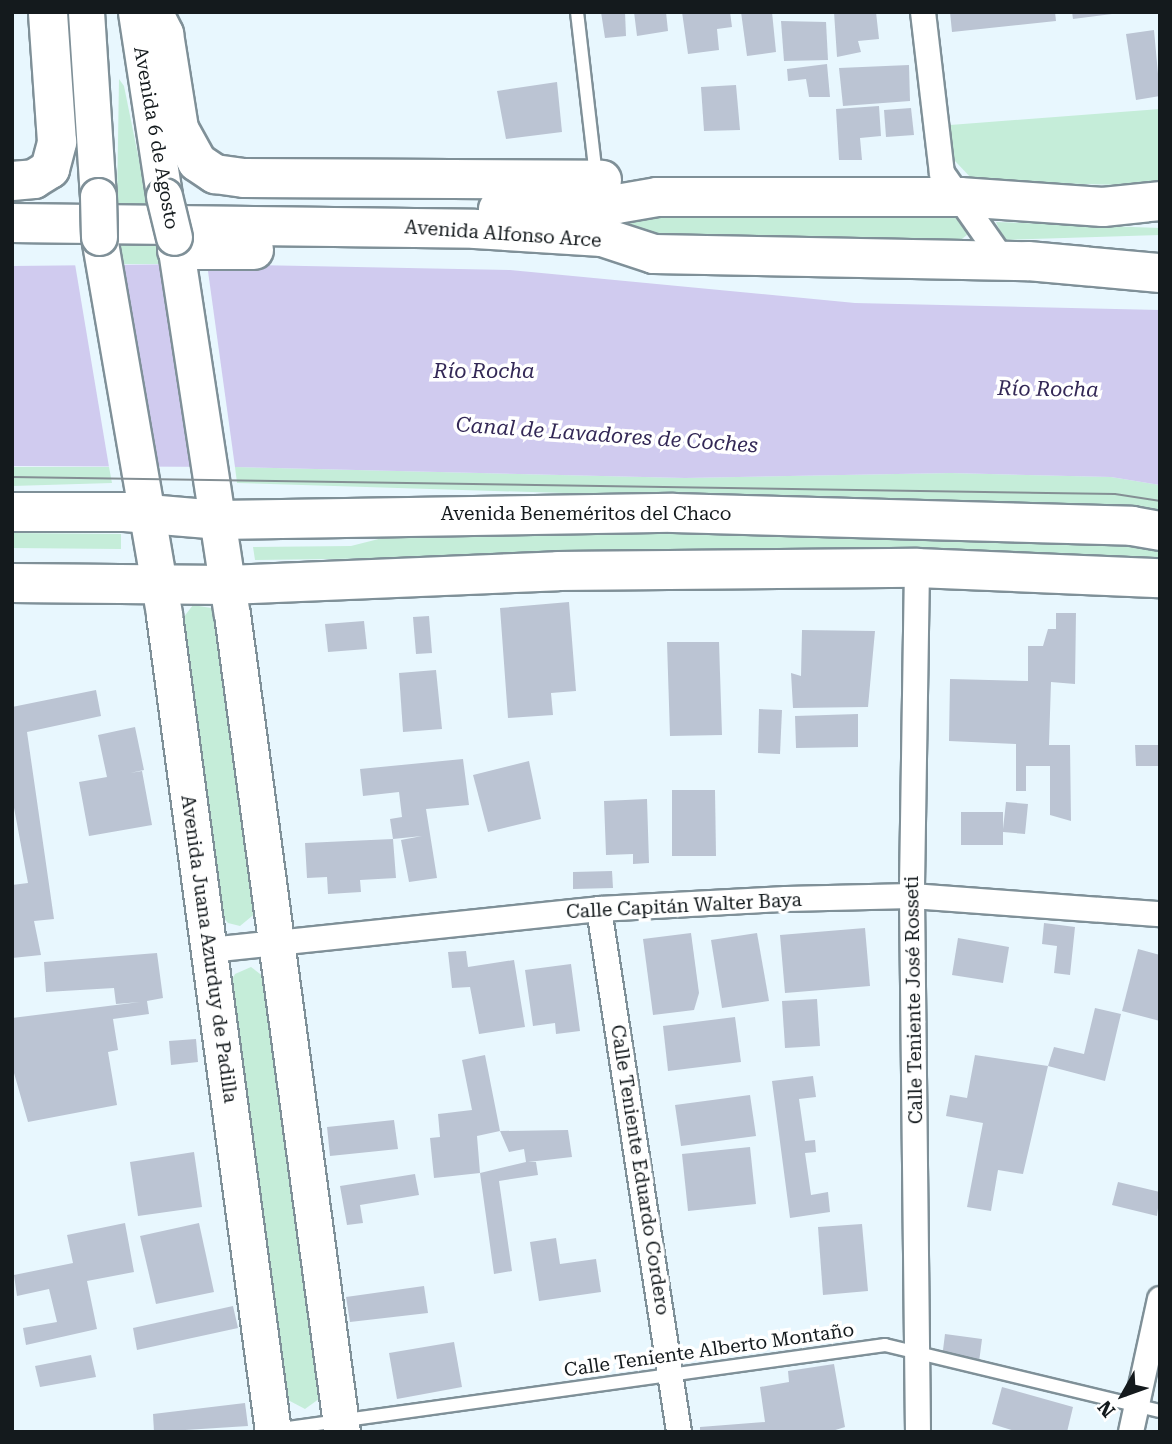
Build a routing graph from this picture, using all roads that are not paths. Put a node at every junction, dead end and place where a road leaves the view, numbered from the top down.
1 (48, 12) edge
2 (86, 12) edge
3 (136, 12) edge
4 (153, 12) edge
5 (577, 12) edge
6 (923, 12) edge
7 (596, 180) junction
8 (12, 181) edge
9 (657, 197) junction
10 (960, 197) junction
11 (1160, 201) edge
12 (12, 208) edge
13 (12, 223) edge
14 (12, 244) edge
15 (100, 250) junction
16 (177, 250) junction
17 (654, 254) junction
18 (1003, 260) junction
19 (1160, 273) edge
20 (12, 512) edge
21 (145, 514) junction
22 (218, 520) junction
23 (1160, 531) edge
24 (917, 568) junction
25 (1160, 578) edge
26 (158, 582) junction
27 (12, 583) edge
28 (228, 585) junction
29 (912, 896) junction
30 (599, 909) junction
31 (1160, 914) edge
32 (278, 940) junction
33 (210, 950) junction
34 (1160, 1299) edge
35 (919, 1357) junction
36 (672, 1376) junction
37 (1149, 1409) edge
38 (341, 1426) edge
39 (268, 1431) edge
40 (679, 1432) edge
41 (918, 1432) edge
42 (1131, 1432) edge

1 - 8 main road
2 - 15 main road, bridge
3 - 16 main road, Avenida 6 de Agosto, bridge
4 - 7 main road
5 - 7 lane
6 - 10 street
7 - 9 main road
9 - 10 main road, Avenida Alfonso Arce
9 - 12 main road, Avenida Alfonso Arce
10 - 11 main road, Avenida Alfonso Arce
10 - 18 street
13 - 17 main road, Avenida Alfonso Arce
14 - 15 main road
15 - 21 main road, Avenida Juana Azurduy de Padilla
16 - 17 main road
16 - 22 main road, Avenida 6 de Agosto
17 - 18 main road, Avenida Alfonso Arce
18 - 19 main road, Avenida Alfonso Arce
20 - 21 main road, Avenida Beneméritos del Chaco
21 - 22 main road, Avenida Beneméritos del Chaco
21 - 26 main road, Avenida Juana Azurduy de Padilla
22 - 23 main road, Avenida Beneméritos del Chaco
22 - 28 main road
24 - 25 main road
24 - 28 main road
24 - 29 street, Calle Teniente José Rosseti
26 - 27 main road
26 - 28 main road
26 - 33 main road, Avenida Juana Azurduy de Padilla
28 - 32 main road
29 - 30 street, Calle Capitán Walter Baya
29 - 31 street, Calle Capitán Walter Baya
29 - 35 street, Calle Teniente José Rosseti
30 - 32 street, Calle Capitán Walter Baya
30 - 36 street, Calle Teniente Eduardo Cordero
32 - 33 street, Calle Capitán Walter Baya
32 - 38 main road
33 - 39 main road, Avenida Juana Azurduy de Padilla
34 - 37 street
35 - 36 lane, Calle Teniente Alberto Montaño
35 - 37 lane, Calle Teniente Alberto Montaño
35 - 41 street, Calle Teniente José Rosseti
36 - 38 lane, Calle Teniente Alberto Montaño
36 - 40 street, Calle Teniente Eduardo Cordero
37 - 42 street
38 - 39 lane, Calle Teniente Alberto Montaño

